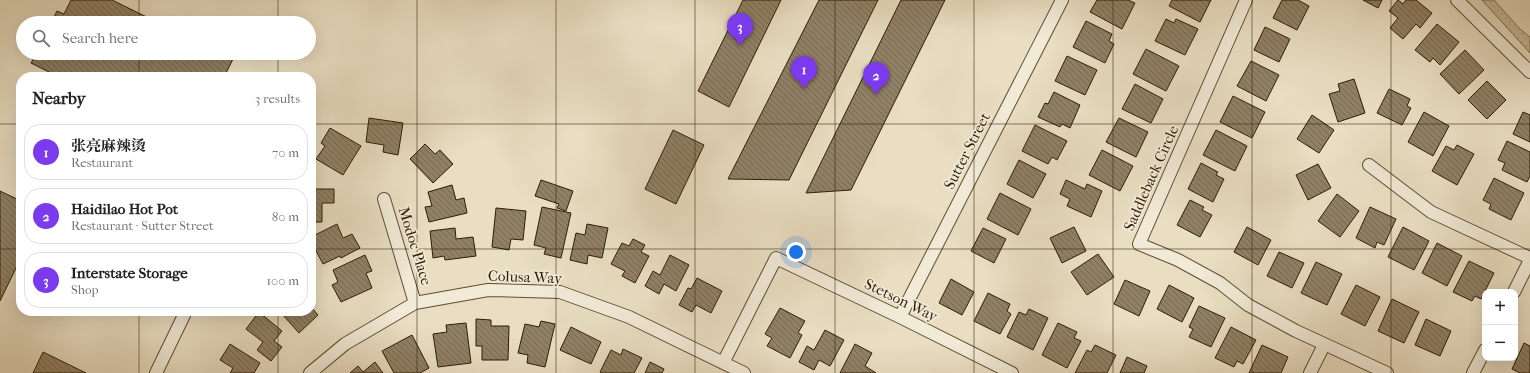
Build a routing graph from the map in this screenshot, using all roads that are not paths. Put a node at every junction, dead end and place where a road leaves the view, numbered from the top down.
1 (1062, 0) edge
2 (1246, 0) edge
3 (1457, 0) edge
4 (1530, 72) edge
5 (1369, 165) dead end
6 (384, 199) dead end
7 (1530, 259) edge
8 (1515, 289) edge
9 (415, 303) junction
10 (184, 316) edge
11 (900, 317) junction
12 (1324, 345) junction
13 (1482, 356) edge
14 (723, 363) junction
15 (156, 373) edge
16 (310, 373) edge
17 (744, 373) edge
18 (1012, 373) edge
19 (1310, 373) edge
20 (1387, 373) edge
21 (1473, 373) edge

1 - 11 street, Sutter Street
2 - 12 street, Saddleback Circle
3 - 4 street
5 - 7 street
6 - 9 street, Modoc Place
7 - 8 street
9 - 14 street, Colusa Way
9 - 16 street, Colusa Way
10 - 15 street
11 - 14 street, Stetson Way
11 - 18 street, Stetson Way
12 - 19 street
12 - 20 street, Saddleback Circle
13 - 21 street
14 - 17 street, Colusa Way

